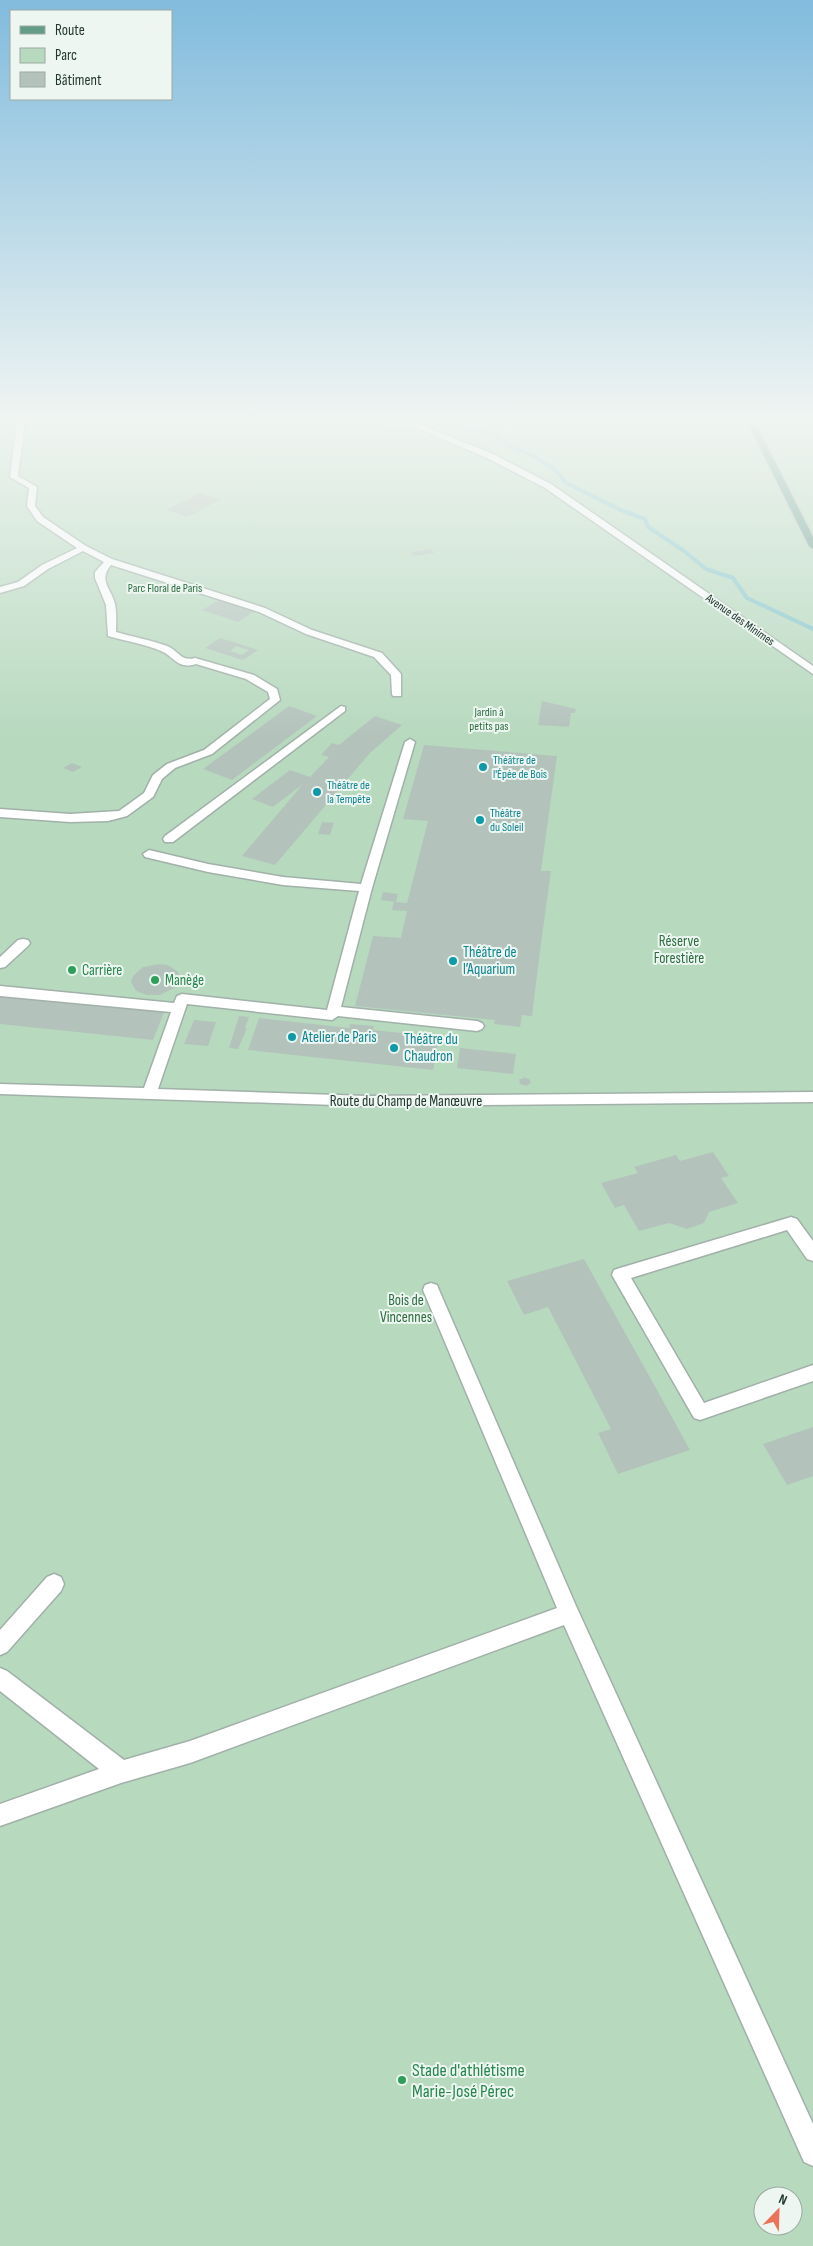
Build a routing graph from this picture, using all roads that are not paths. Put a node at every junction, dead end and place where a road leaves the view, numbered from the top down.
1 (52, 527) edge
2 (606, 527) edge
3 (803, 527) edge
4 (813, 546) edge
5 (83, 548) junction
6 (105, 559) junction
7 (0, 590) edge
8 (813, 671) edge
9 (397, 694) dead end
10 (341, 709) dead end
11 (410, 742) dead end
12 (0, 813) edge
13 (108, 817) junction
14 (116, 828) dead end
15 (169, 839) dead end
16 (149, 854) dead end
17 (366, 888) junction
18 (23, 943) dead end
19 (0, 964) edge
20 (0, 991) edge
21 (179, 1008) junction
22 (334, 1011) junction
23 (477, 1026) dead end
24 (0, 1090) edge
25 (149, 1094) junction
26 (813, 1097) edge
27 (813, 1254) edge
28 (431, 1290) dead end
29 (813, 1373) edge
30 (54, 1584) dead end
31 (569, 1613) junction
32 (0, 1645) edge
33 (0, 1678) edge
34 (120, 1772) junction
35 (0, 1815) edge
36 (813, 2153) edge

1 - 5 street
2 - 8 street, Avenue des Minimes
3 - 4 main road
5 - 6 street
5 - 7 street
6 - 9 street
6 - 13 street
10 - 15 street
11 - 17 street
12 - 13 street
13 - 14 street
16 - 17 street
17 - 22 street
18 - 19 street
20 - 21 street
21 - 22 street
21 - 25 street
22 - 23 street
24 - 25 street, Route du Champ de Manœuvre
25 - 26 street, Route du Champ de Manœuvre
27 - 29 street
28 - 31 street
30 - 32 street
31 - 34 street
31 - 36 street
33 - 34 street
34 - 35 street

